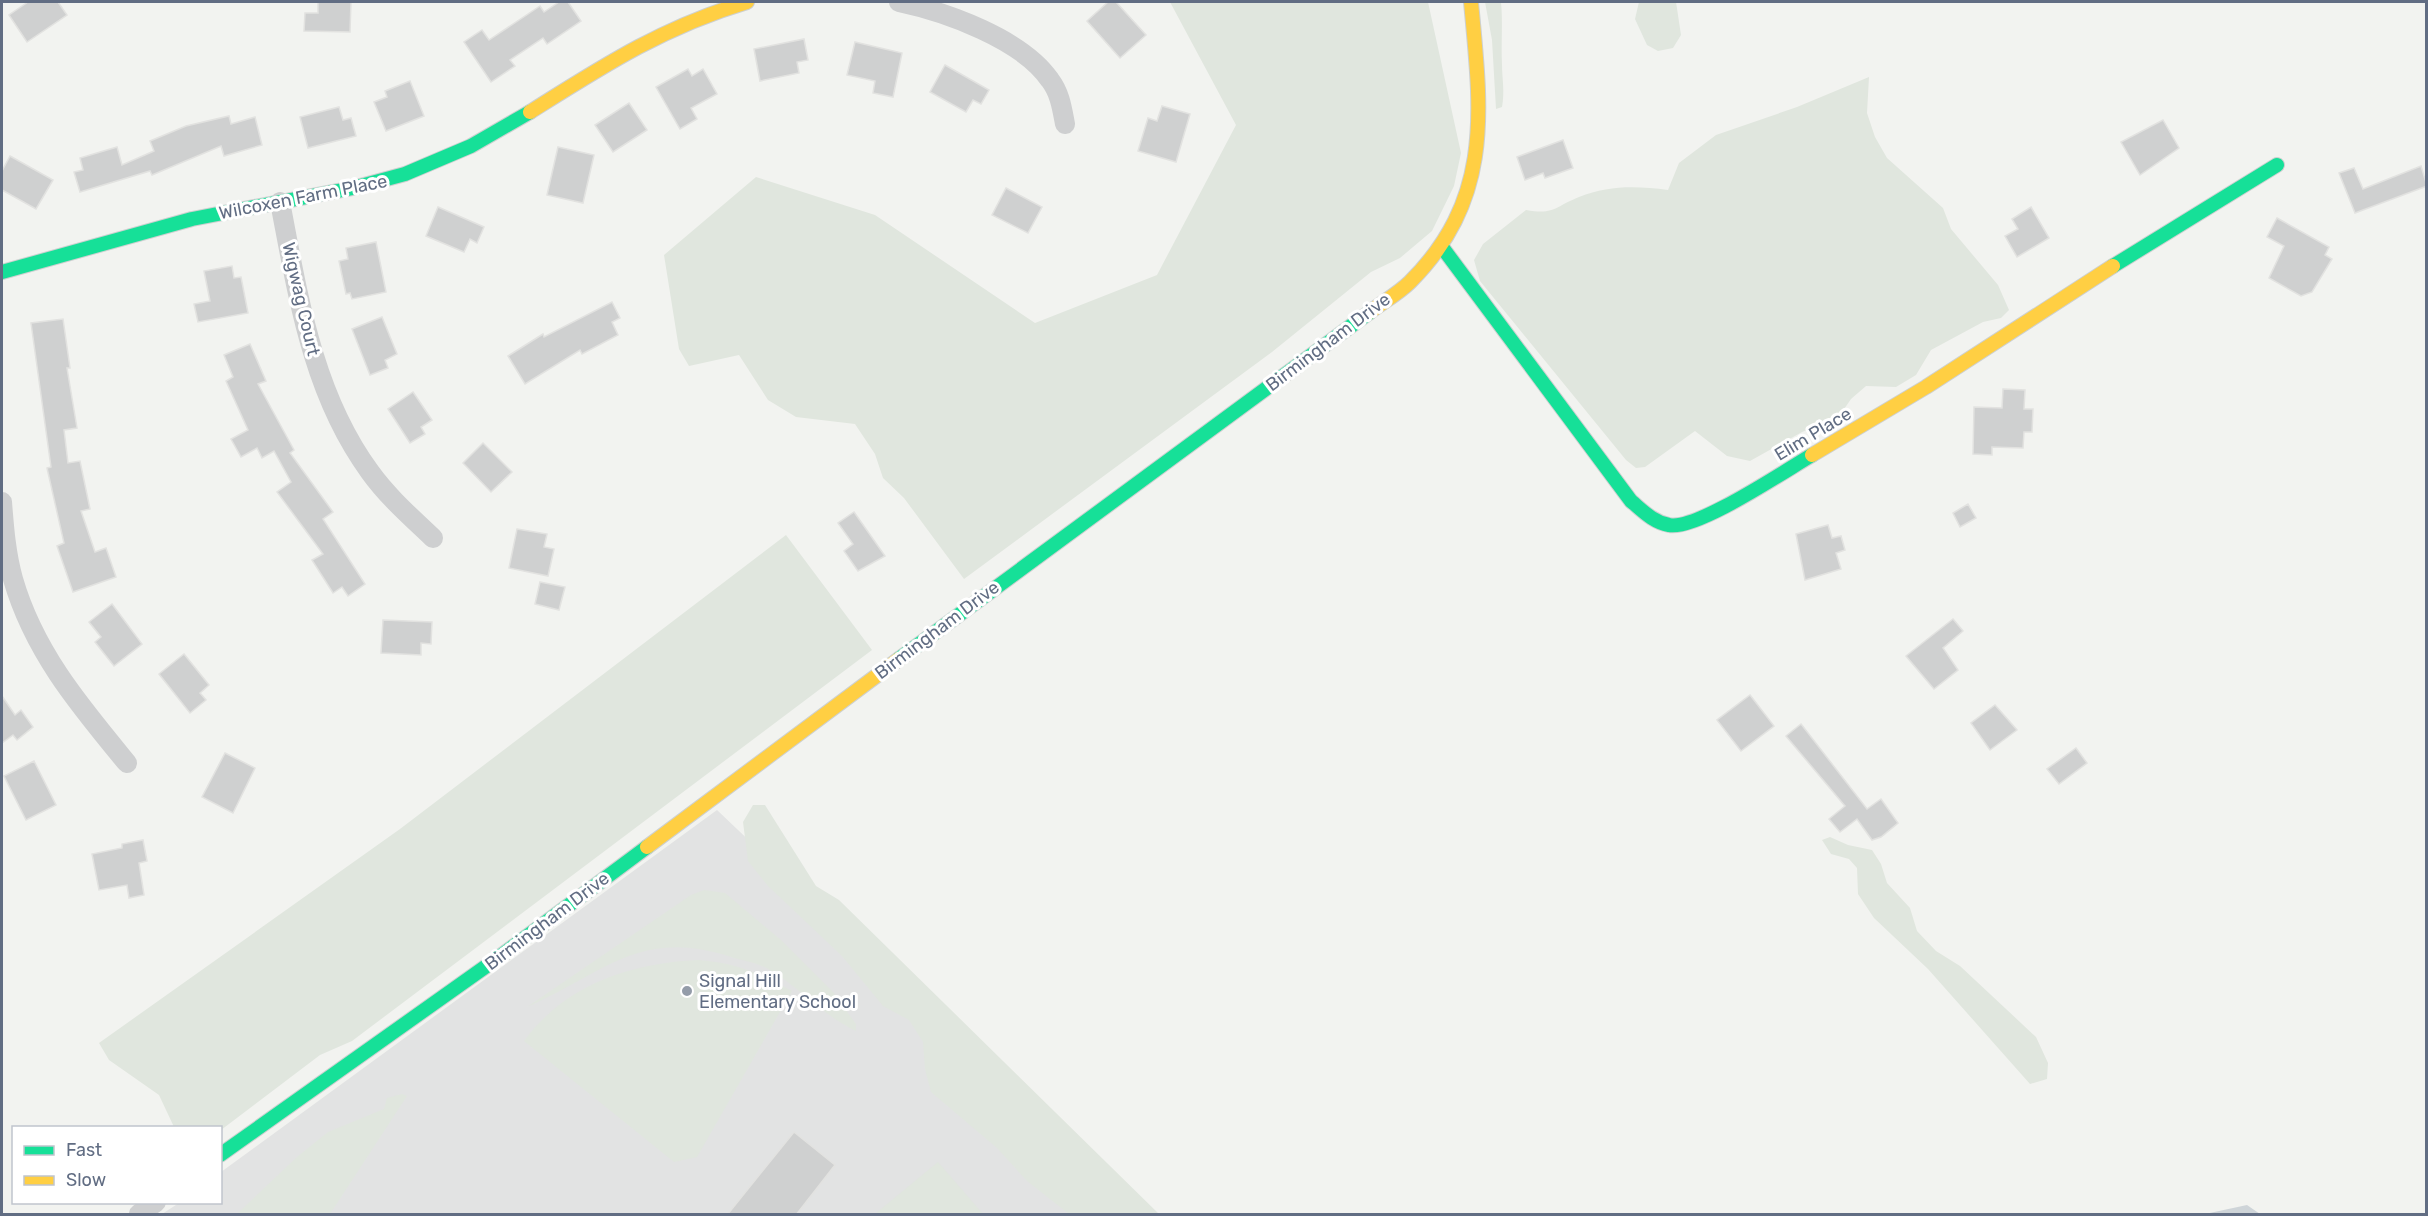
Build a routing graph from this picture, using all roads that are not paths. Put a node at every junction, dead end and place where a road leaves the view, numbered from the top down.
1 (747, 2) edge
2 (899, 2) edge
3 (1471, 2) edge
4 (1065, 124) dead end
5 (2277, 165) dead end
6 (280, 202) junction
7 (1442, 247) junction
8 (2, 272) edge
9 (2, 502) edge
10 (433, 538) dead end
11 (127, 763) dead end
12 (222, 1154) edge
13 (155, 1204) edge
14 (139, 1215) edge

1 - 6 street, Wilcoxen Farm Place
2 - 4 street
3 - 7 street, Birmingham Drive
5 - 7 street, Elim Place
6 - 8 street, Wilcoxen Farm Place
6 - 10 street, Wigwag Court
7 - 12 street, Birmingham Drive
9 - 11 street
13 - 14 street

